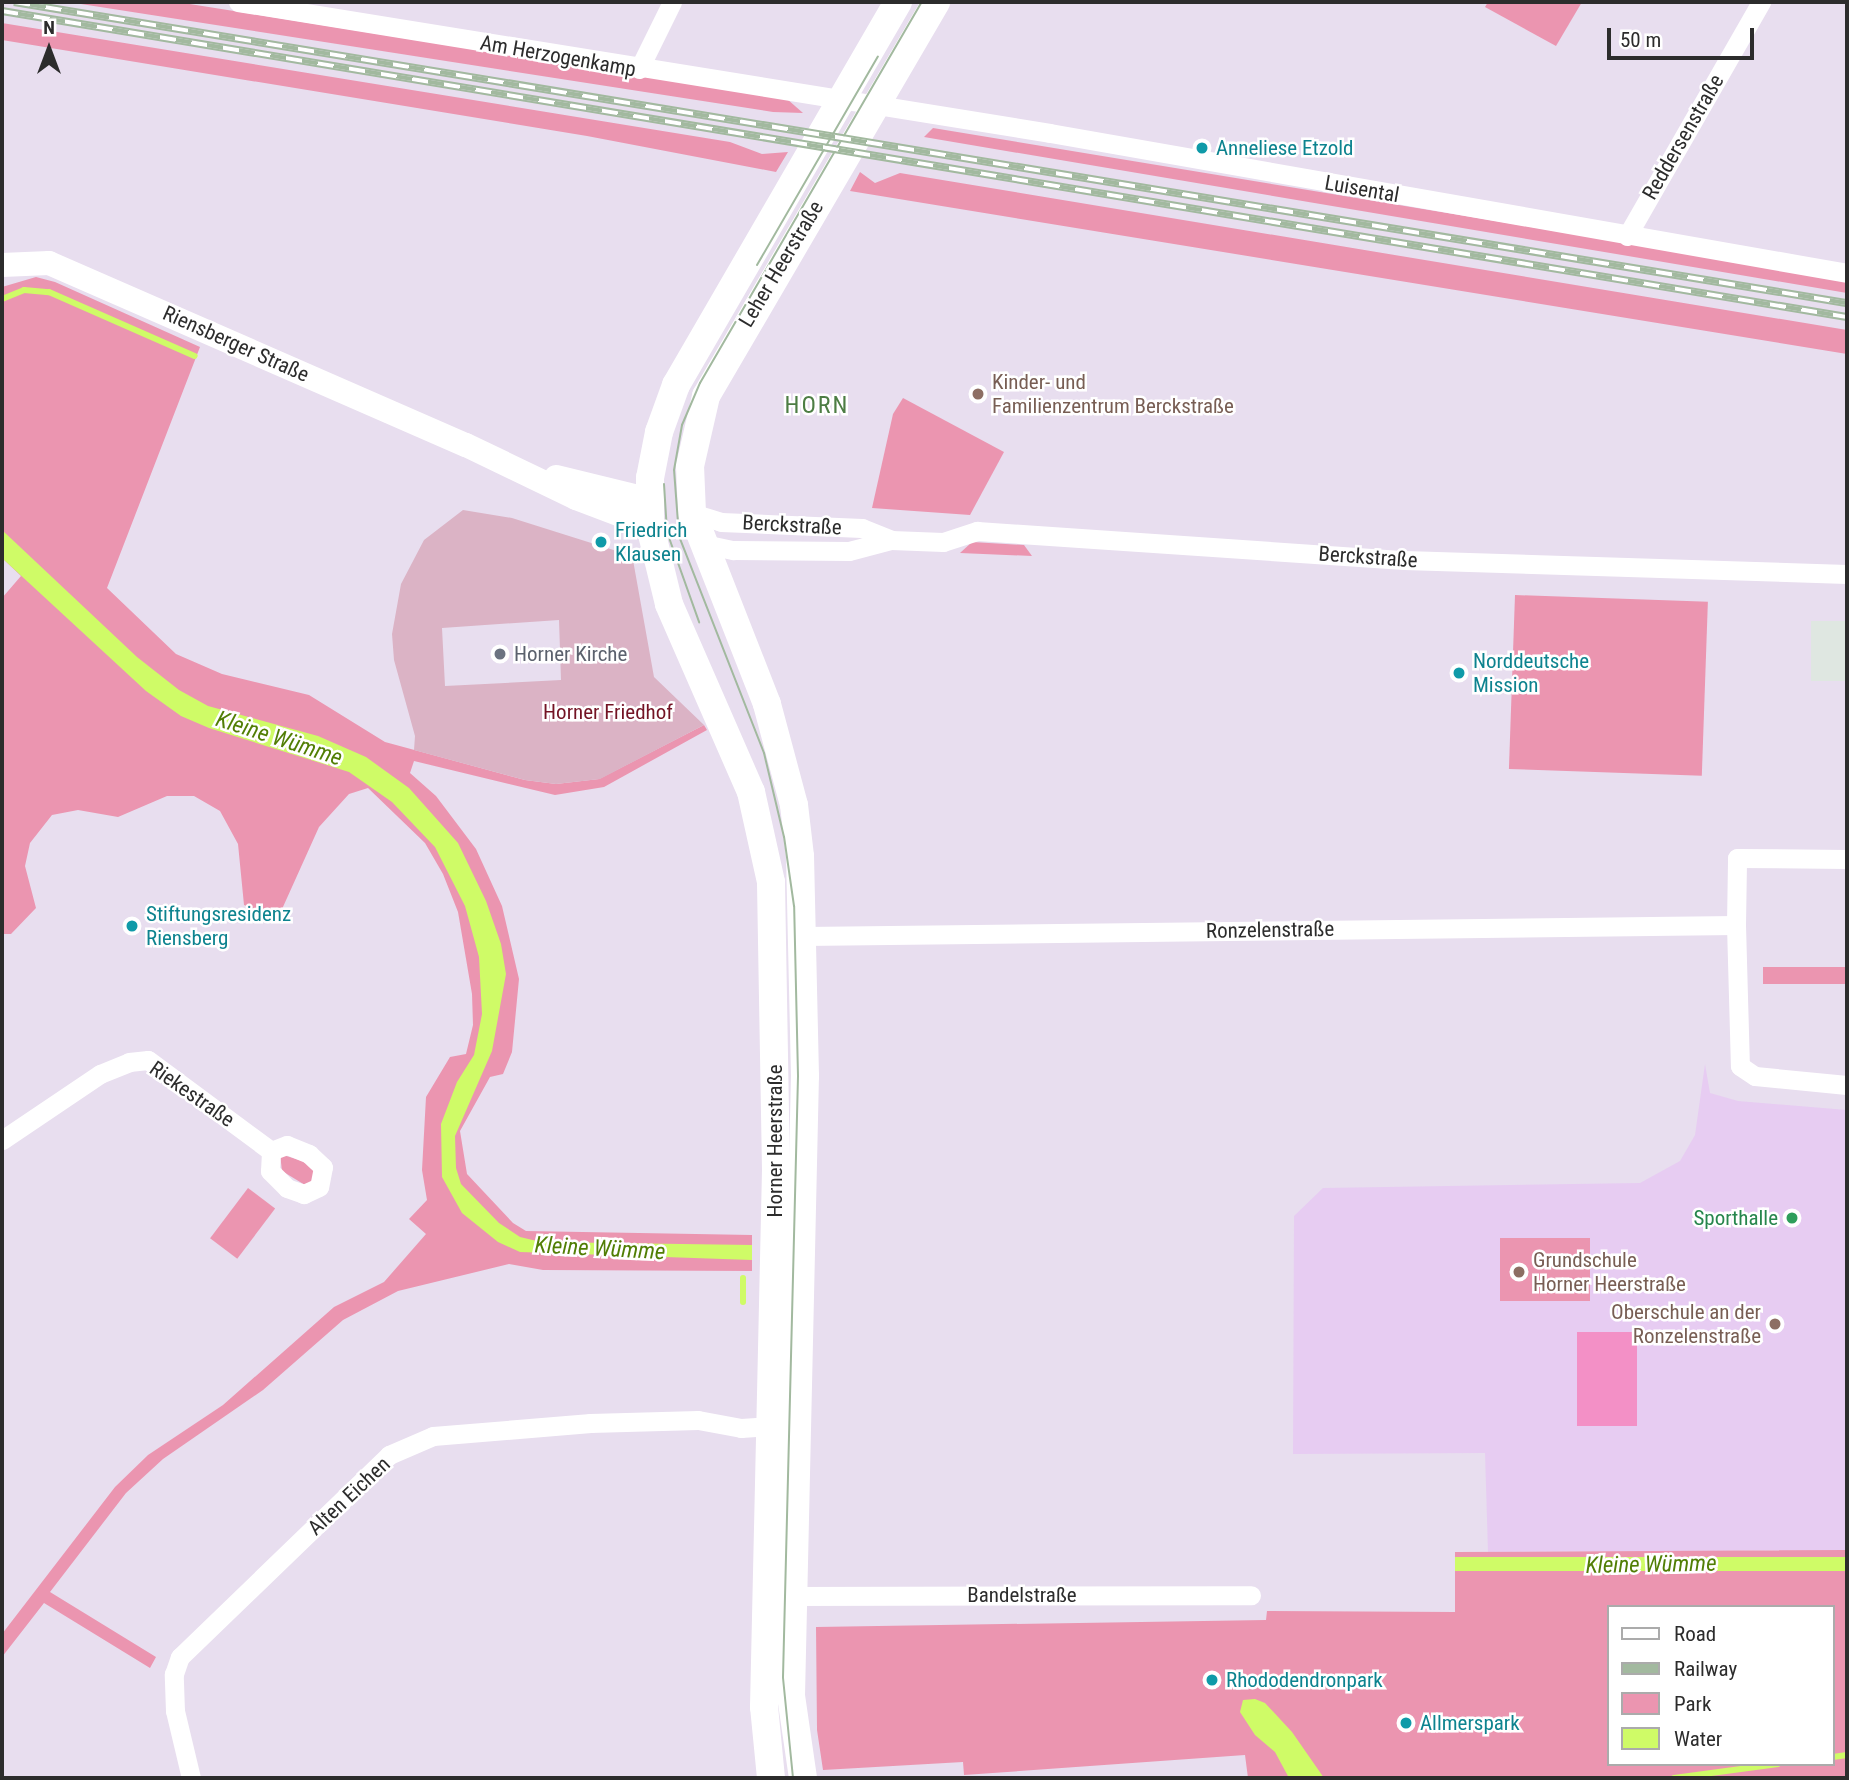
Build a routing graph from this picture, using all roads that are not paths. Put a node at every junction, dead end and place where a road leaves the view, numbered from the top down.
1 (238, 2) edge
2 (672, 2) edge
3 (898, 2) edge
4 (936, 2) edge
5 (1761, 2) edge
6 (639, 69) junction
7 (841, 99) junction
8 (878, 105) junction
9 (1627, 236) junction
10 (2, 265) edge
11 (1847, 273) edge
12 (650, 513) junction
13 (692, 513) junction
14 (891, 540) junction
15 (704, 544) junction
16 (1847, 574) edge
17 (1847, 859) edge
18 (1736, 925) junction
19 (804, 936) junction
20 (1847, 1085) edge
21 (2, 1140) edge
22 (271, 1151) dead end
23 (769, 1426) junction
24 (1251, 1595) dead end
25 (792, 1596) junction
26 (764, 1776) edge
27 (191, 1778) edge
28 (803, 1778) edge

1 - 6 street, Am Herzogenkamp
2 - 6 street
3 - 7 main road, Leher Heerstraße
4 - 8 main road, Leher Heerstraße
5 - 9 street, Reddersenstraße
6 - 7 street, Am Herzogenkamp
7 - 8 street, Am Herzogenkamp
7 - 12 main road, Leher Heerstraße
8 - 9 street, Luisental
8 - 13 main road, Leher Heerstraße
9 - 11 street, Luisental
10 - 12 street, Riensberger Straße
12 - 13 main road
12 - 15 main road
12 - 23 main road, Horner Heerstraße
13 - 14 street, Berckstraße
13 - 15 main road, Leher Heerstraße
14 - 15 street, Berckstraße
14 - 16 street, Berckstraße
15 - 19 main road, Horner Heerstraße
17 - 18 street
18 - 19 street, Ronzelenstraße
18 - 20 street
19 - 25 main road, Horner Heerstraße
21 - 22 street, Riekestraße
23 - 26 main road, Horner Heerstraße
23 - 27 street, Alten Eichen
24 - 25 street, Bandelstraße
25 - 28 main road, Horner Heerstraße

